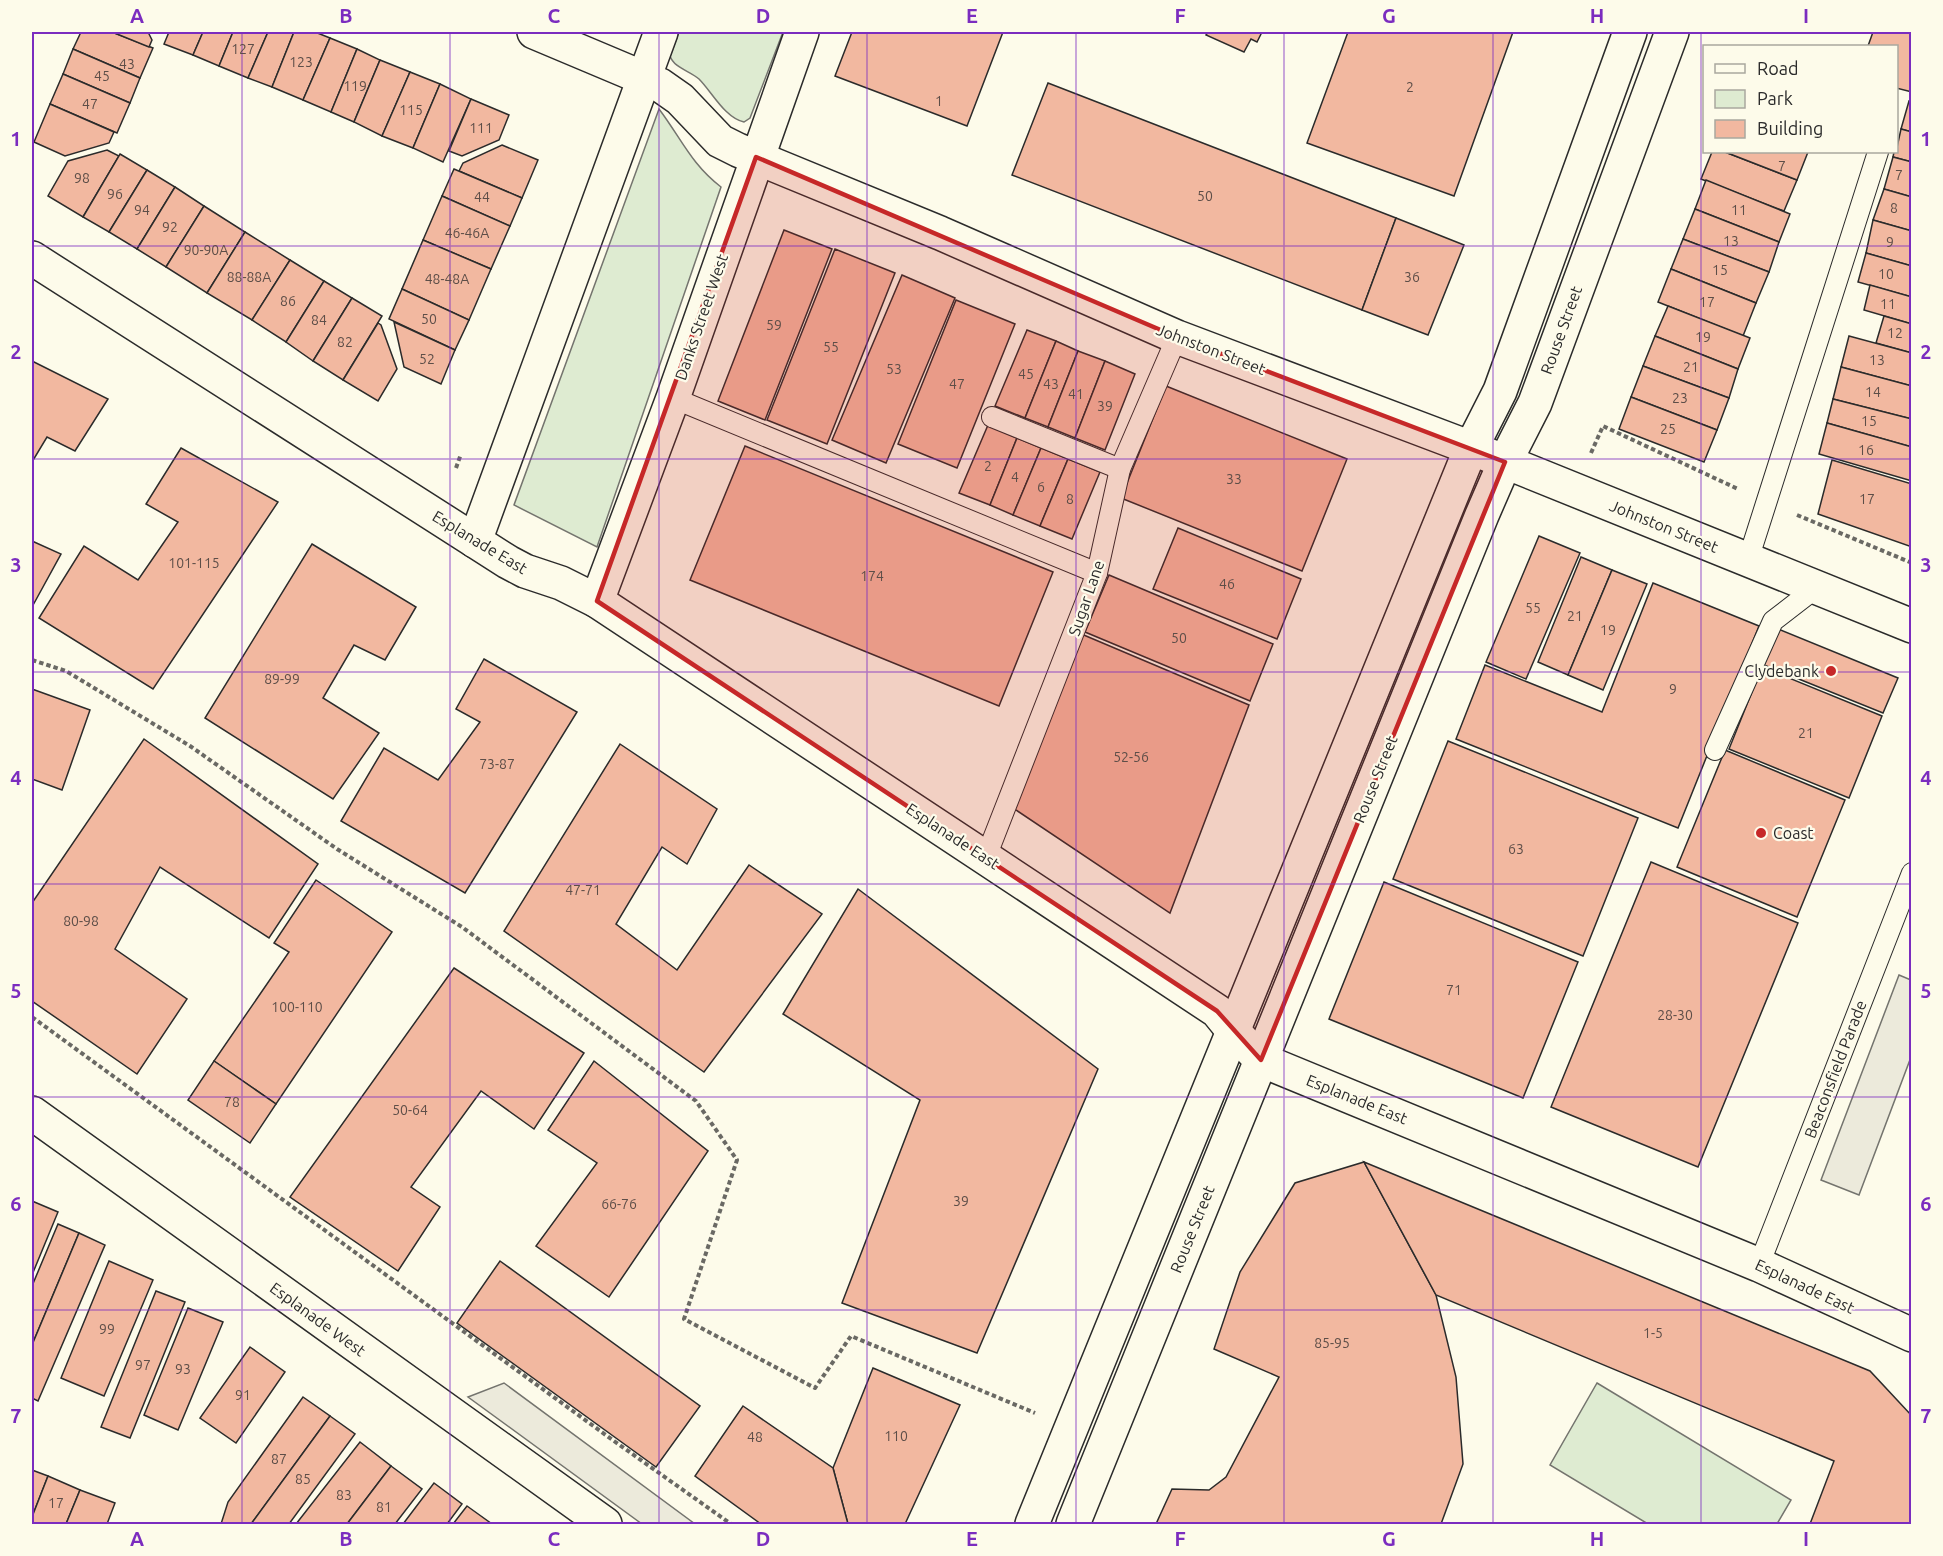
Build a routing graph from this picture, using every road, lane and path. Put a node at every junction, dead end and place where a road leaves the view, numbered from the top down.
1 (534, 32) edge
2 (662, 32) edge
3 (802, 32) edge
4 (1630, 32) edge
5 (1672, 32) edge
6 (644, 78) junction
7 (1878, 153) edge
8 (756, 157) junction
9 (32, 258) edge
10 (1177, 337) junction
11 (673, 398) junction
12 (992, 417) dead end
13 (1471, 448) junction
14 (1504, 462) junction
15 (1120, 469) junction
16 (1575, 491) junction
17 (1767, 502) junction
18 (475, 541) junction
19 (1748, 560) junction
20 (1911, 563) edge
21 (1097, 573) junction
22 (1817, 587) junction
23 (597, 601) junction
24 (1911, 626) edge
25 (32, 660) edge
26 (1715, 750) dead end
27 (986, 857) junction
28 (1911, 873) edge
29 (32, 1017) edge
30 (1234, 1032) junction
31 (1261, 1060) junction
32 (32, 1113) edge
33 (1759, 1265) junction
34 (1911, 1335) edge
35 (1072, 1428) junction
36 (605, 1524) edge
37 (731, 1524) edge
38 (1032, 1524) edge
39 (1073, 1524) edge

1 - 6 street, Johnston Street
2 - 6 street
3 - 8 street, Danks Street West
4 - 13 street
5 - 14 street, Rouse Street
6 - 8 street, Johnston Street
6 - 18 street
7 - 17 lane
8 - 10 street, Johnston Street
8 - 11 street, Danks Street West
9 - 18 street, Esplanade East
10 - 13 street, Johnston Street
10 - 15 lane, Sugar Lane
11 - 21 lane
11 - 23 street, Danks Street West
12 - 15 lane
13 - 14 street, Johnston Street
13 - 30 street
14 - 16 street, Johnston Street
14 - 31 street, Rouse Street
15 - 21 lane, Sugar Lane
16 - 17 path
16 - 19 street, Johnston Street
17 - 19 lane
17 - 20 path
18 - 23 street, Esplanade East
19 - 22 street, Johnston Street
21 - 27 lane, Sugar Lane
22 - 24 street, Johnston Street
22 - 26 lane
23 - 27 street, Esplanade East
25 - 35 path
27 - 30 street, Esplanade East
28 - 33 lane, Beaconsfield Parade
29 - 37 path
30 - 31 street, Esplanade East
30 - 35 street
31 - 33 street, Esplanade East
31 - 39 street, Rouse Street
32 - 36 street, Esplanade West
33 - 34 street, Esplanade East
35 - 38 street

